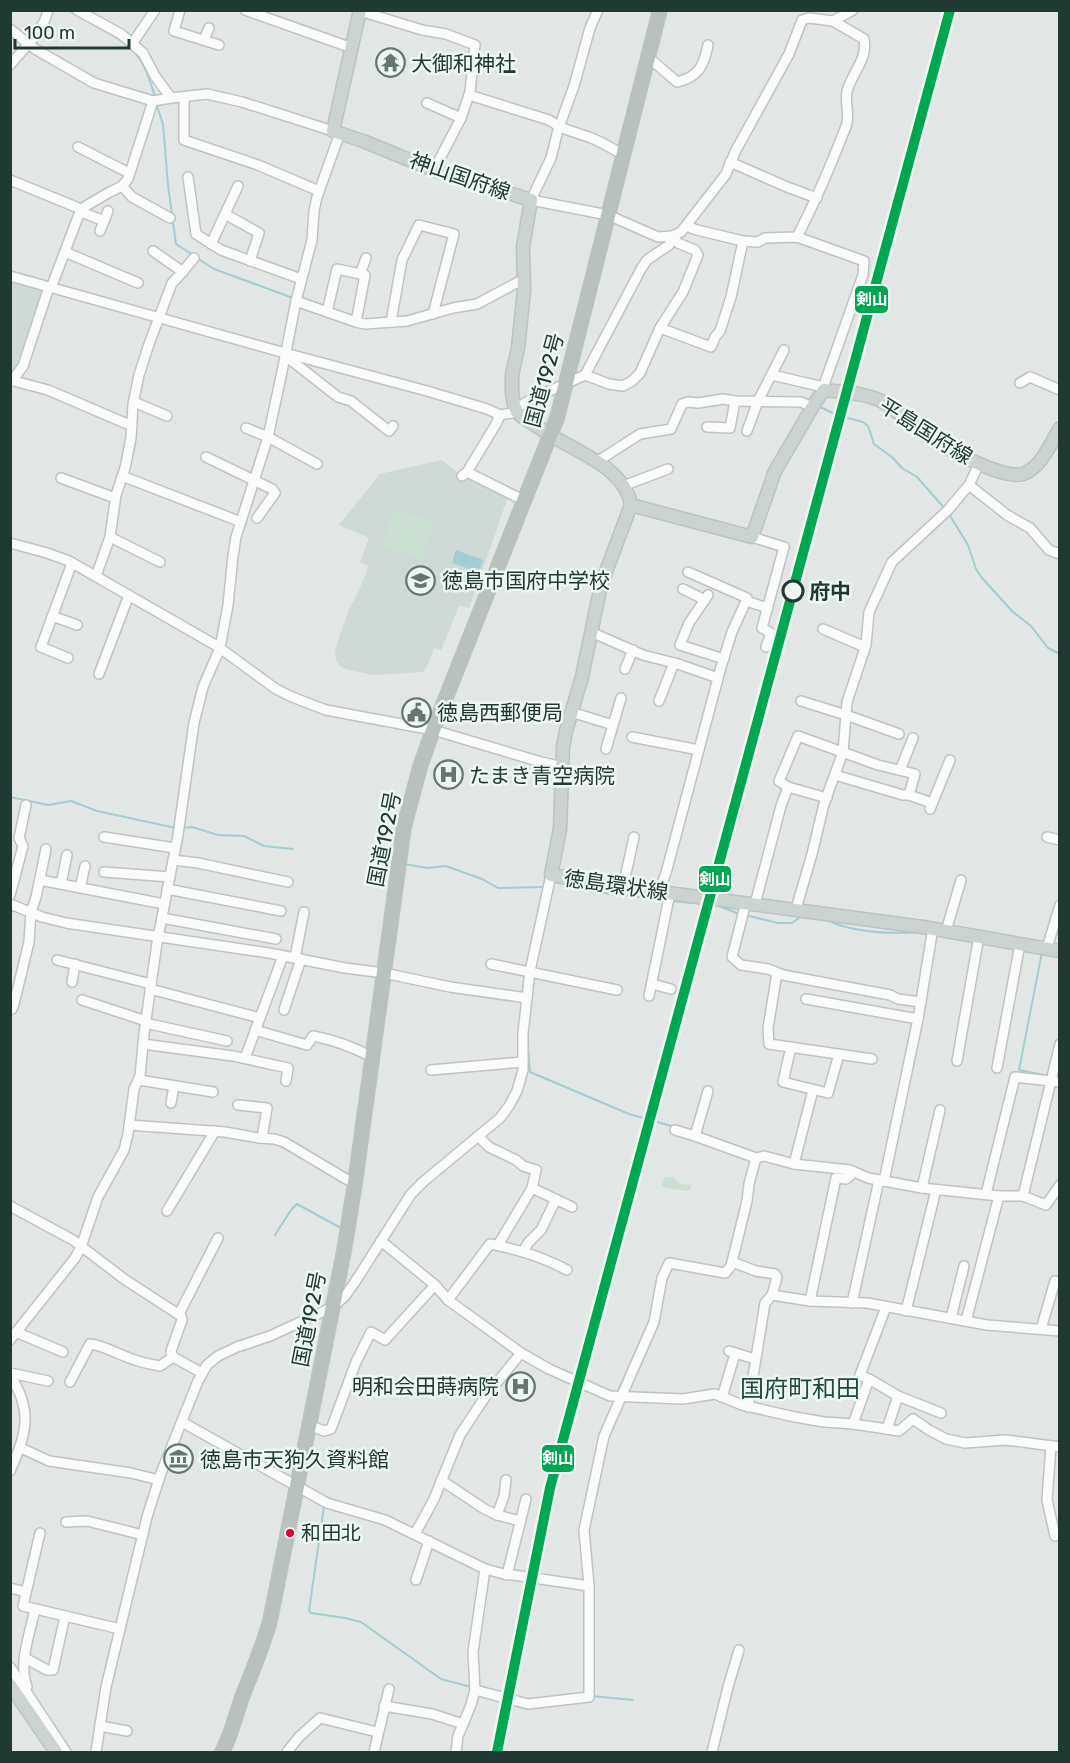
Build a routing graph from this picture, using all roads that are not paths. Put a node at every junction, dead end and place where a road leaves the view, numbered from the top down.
1 (48, 10) edge
2 (77, 10) edge
3 (155, 10) edge
4 (180, 10) edge
5 (245, 10) edge
6 (598, 10) edge
7 (660, 10) edge
8 (853, 10) edge
9 (360, 11) edge
10 (833, 21) junction
11 (209, 28) dead end
12 (10, 29) edge
13 (204, 40) junction
14 (28, 43) junction
15 (132, 44) junction
16 (219, 45) dead end
17 (708, 45) dead end
18 (352, 48) junction
19 (648, 57) junction
20 (10, 65) edge
21 (469, 95) junction
22 (184, 97) junction
23 (171, 98) junction
24 (154, 101) junction
25 (427, 103) dead end
26 (461, 118) junction
27 (559, 128) junction
28 (336, 132) junction
29 (78, 147) dead end
30 (623, 155) junction
31 (730, 162) junction
32 (434, 170) junction
33 (129, 174) junction
34 (189, 177) dead end
35 (10, 180) edge
36 (122, 186) junction
37 (238, 186) dead end
38 (319, 191) junction
39 (817, 198) junction
40 (531, 200) junction
41 (81, 209) junction
42 (108, 211) dead end
43 (225, 214) junction
44 (608, 215) junction
45 (170, 218) dead end
46 (104, 221) junction
47 (686, 226) junction
48 (100, 231) dead end
49 (672, 236) junction
50 (797, 237) junction
51 (743, 241) junction
52 (210, 244) junction
53 (153, 251) dead end
54 (65, 252) junction
55 (194, 258) dead end
56 (366, 258) dead end
57 (250, 261) junction
58 (183, 272) junction
59 (360, 274) junction
60 (10, 276) edge
61 (301, 279) junction
62 (524, 279) junction
63 (138, 283) dead end
64 (50, 287) junction
65 (296, 301) junction
66 (327, 312) junction
67 (433, 314) junction
68 (159, 318) junction
69 (356, 322) junction
70 (391, 322) junction
71 (660, 328) junction
72 (784, 350) dead end
73 (285, 353) junction
74 (585, 375) junction
75 (772, 375) junction
76 (11, 381) edge
77 (1020, 383) dead end
78 (565, 384) junction
79 (824, 390) junction
80 (1059, 390) edge
81 (735, 401) junction
82 (758, 401) junction
83 (134, 402) junction
84 (812, 407) junction
85 (516, 410) junction
86 (500, 415) junction
87 (167, 416) dead end
88 (132, 426) junction
89 (393, 426) dead end
90 (707, 427) dead end
91 (246, 428) dead end
92 (1059, 428) edge
93 (747, 431) dead end
94 (551, 435) junction
95 (268, 437) junction
96 (206, 457) dead end
97 (598, 461) junction
98 (317, 464) dead end
99 (979, 464) junction
100 (668, 470) dead end
101 (122, 476) junction
102 (61, 478) dead end
103 (254, 479) junction
104 (969, 485) junction
105 (623, 486) junction
106 (115, 498) junction
107 (525, 501) junction
108 (631, 506) junction
109 (257, 518) dead end
110 (241, 522) junction
111 (110, 537) junction
112 (752, 537) junction
113 (10, 543) edge
114 (1059, 554) edge
115 (146, 555) junction
116 (160, 562) dead end
117 (72, 563) junction
118 (140, 565) dead end
119 (688, 572) dead end
120 (96, 576) junction
121 (686, 593) dead end
122 (129, 595) junction
123 (747, 598) dead end
124 (768, 608) junction
125 (52, 616) junction
126 (77, 625) dead end
127 (823, 629) dead end
128 (591, 632) junction
129 (766, 647) dead end
130 (865, 647) junction
131 (220, 648) junction
132 (633, 650) junction
133 (68, 658) dead end
134 (724, 659) junction
135 (93, 660) dead end
136 (674, 663) junction
137 (103, 664) junction
138 (625, 669) dead end
139 (99, 674) dead end
140 (718, 678) junction
141 (621, 698) dead end
142 (659, 700) dead end
143 (801, 701) dead end
144 (571, 712) junction
145 (846, 714) junction
146 (613, 725) junction
147 (433, 730) junction
148 (899, 734) dead end
149 (632, 737) dead end
150 (913, 738) dead end
151 (606, 749) dead end
152 (699, 750) junction
153 (843, 752) junction
154 (946, 764) dead end
155 (563, 767) junction
156 (900, 771) junction
157 (835, 775) junction
158 (788, 787) junction
159 (909, 795) junction
160 (827, 798) junction
161 (26, 805) dead end
162 (104, 837) dead end
163 (634, 837) dead end
164 (1047, 837) dead end
165 (1059, 840) edge
166 (175, 848) junction
167 (46, 849) dead end
168 (67, 855) dead end
169 (173, 860) junction
170 (85, 866) dead end
171 (104, 872) dead end
172 (551, 875) junction
173 (170, 877) junction
174 (40, 880) junction
175 (961, 880) dead end
176 (288, 882) dead end
177 (61, 884) junction
178 (623, 887) junction
179 (80, 888) junction
180 (167, 889) junction
181 (10, 895) edge
182 (666, 896) junction
183 (10, 904) edge
184 (164, 904) junction
185 (1059, 905) edge
186 (746, 909) junction
187 (796, 909) junction
188 (281, 911) dead end
189 (31, 912) junction
190 (304, 912) dead end
191 (162, 918) junction
192 (936, 931) junction
193 (158, 938) junction
194 (276, 939) dead end
195 (979, 940) junction
196 (1019, 948) junction
197 (1053, 950) edge
198 (283, 956) junction
199 (657, 957) junction
200 (298, 958) junction
201 (667, 959) dead end
202 (57, 960) dead end
203 (75, 964) junction
204 (491, 964) dead end
205 (530, 971) junction
206 (384, 973) junction
207 (777, 973) junction
208 (72, 982) dead end
209 (652, 984) junction
210 (150, 986) junction
211 (671, 989) dead end
212 (617, 990) dead end
213 (649, 996) dead end
214 (527, 998) junction
215 (806, 999) dead end
216 (82, 1000) dead end
217 (921, 1002) junction
218 (10, 1009) edge
219 (284, 1010) dead end
220 (260, 1018) junction
221 (918, 1019) junction
222 (145, 1022) junction
223 (255, 1030) junction
224 (227, 1041) dead end
225 (143, 1044) junction
226 (1059, 1044) edge
227 (791, 1047) junction
228 (839, 1054) junction
229 (372, 1057) junction
230 (244, 1058) junction
231 (872, 1059) dead end
232 (957, 1061) dead end
233 (523, 1062) junction
234 (997, 1068) dead end
235 (432, 1070) dead end
236 (1054, 1079) edge
237 (139, 1080) junction
238 (286, 1081) dead end
239 (174, 1086) junction
240 (813, 1090) junction
241 (708, 1091) dead end
242 (210, 1095) dead end
243 (171, 1103) dead end
244 (238, 1105) dead end
245 (940, 1110) dead end
246 (129, 1125) junction
247 (675, 1130) dead end
248 (215, 1131) junction
249 (696, 1134) junction
250 (478, 1136) junction
251 (262, 1138) junction
252 (759, 1157) junction
253 (794, 1164) junction
254 (854, 1172) junction
255 (881, 1181) junction
256 (355, 1183) junction
257 (1059, 1185) edge
258 (532, 1188) junction
259 (922, 1188) junction
260 (936, 1190) junction
261 (986, 1194) junction
262 (999, 1196) junction
263 (1023, 1196) junction
264 (556, 1199) junction
265 (10, 1206) edge
266 (572, 1207) dead end
267 (167, 1211) dead end
268 (218, 1238) dead end
269 (381, 1241) junction
270 (498, 1245) junction
271 (81, 1248) junction
272 (524, 1252) junction
273 (732, 1262) junction
274 (964, 1266) dead end
275 (567, 1270) dead end
276 (435, 1285) junction
277 (1056, 1286) edge
278 (772, 1295) junction
279 (448, 1300) junction
280 (810, 1301) junction
281 (852, 1303) junction
282 (333, 1307) junction
283 (885, 1307) junction
284 (906, 1311) junction
285 (179, 1314) junction
286 (951, 1318) junction
287 (10, 1321) edge
288 (966, 1321) junction
289 (1041, 1329) junction
290 (1059, 1331) edge
291 (15, 1333) edge
292 (63, 1352) dead end
293 (521, 1353) junction
294 (173, 1357) junction
295 (755, 1359) junction
296 (202, 1373) junction
297 (11, 1376) edge
298 (869, 1379) junction
299 (48, 1381) dead end
300 (70, 1382) dead end
301 (622, 1396) junction
302 (898, 1396) junction
303 (722, 1397) junction
304 (748, 1407) junction
305 (941, 1413) dead end
306 (182, 1422) junction
307 (853, 1424) junction
308 (309, 1425) junction
309 (887, 1429) junction
310 (1055, 1447) edge
311 (21, 1448) junction
312 (10, 1471) edge
313 (159, 1480) junction
314 (441, 1480) junction
315 (506, 1480) dead end
316 (296, 1486) junction
317 (526, 1499) dead end
318 (497, 1515) junction
319 (520, 1521) junction
320 (66, 1522) dead end
321 (40, 1533) dead end
322 (143, 1534) junction
323 (415, 1534) junction
324 (1055, 1536) dead end
325 (429, 1541) junction
326 (485, 1569) junction
327 (507, 1575) junction
328 (416, 1580) dead end
329 (589, 1586) junction
330 (10, 1588) edge
331 (26, 1593) junction
332 (35, 1609) junction
333 (64, 1616) junction
334 (120, 1629) junction
335 (739, 1650) dead end
336 (25, 1658) junction
337 (10, 1660) edge
338 (10, 1667) edge
339 (14, 1681) edge
340 (475, 1688) junction
341 (388, 1689) dead end
342 (29, 1695) junction
343 (242, 1699) junction
344 (384, 1706) junction
345 (463, 1724) junction
346 (100, 1726) junction
347 (127, 1731) dead end
348 (377, 1732) junction
349 (56, 1752) edge
350 (66, 1752) edge
351 (96, 1752) edge
352 (212, 1752) edge
353 (222, 1752) edge
354 (287, 1752) edge
355 (374, 1752) edge
356 (456, 1752) edge
357 (712, 1752) edge

1 - 14 street
2 - 15 street
3 - 15 street
4 - 13 street
5 - 18 street
6 - 27 street
7 - 19 highway, 国道192号
8 - 10 street
9 - 18 main road
9 - 21 street
10 - 31 street
10 - 39 street
11 - 13 street
12 - 14 street
13 - 16 street
14 - 20 street
14 - 24 street
15 - 23 street
17 - 19 street
18 - 28 main road
19 - 30 highway, 国道192号
21 - 26 street
21 - 27 street
22 - 23 street
22 - 28 street
22 - 38 street
23 - 24 street
24 - 33 street
25 - 26 street
26 - 32 street
27 - 30 street
27 - 40 street
28 - 32 main road, 神山国府線
28 - 38 street
29 - 33 street
30 - 44 highway, 国道192号
31 - 39 street
31 - 47 street
32 - 40 main road, 神山国府線
33 - 36 street
34 - 52 street
35 - 41 street
36 - 41 street
36 - 45 street
37 - 43 street
38 - 61 street
39 - 50 street
40 - 44 street
40 - 62 main road, 神山国府線
41 - 46 street
41 - 54 street
42 - 46 street
43 - 52 street
43 - 57 street
44 - 49 street
44 - 78 highway, 国道192号
46 - 48 street
47 - 49 street
47 - 51 street
49 - 71 street
49 - 74 street
50 - 51 street
50 - 79 street
51 - 71 street
52 - 57 street
53 - 58 street
54 - 63 street
54 - 64 street
55 - 58 street
56 - 59 street
57 - 61 street
58 - 68 street
59 - 66 street
59 - 69 street
60 - 64 street
61 - 65 street
62 - 67 street
62 - 85 main road, 神山国府線
64 - 68 street
64 - 76 street
65 - 66 street
65 - 73 street
66 - 69 street
67 - 70 street
67 - 70 street
68 - 73 street
68 - 83 street
69 - 70 street
71 - 74 street
72 - 75 street
73 - 86 street
73 - 89 street
73 - 95 street
74 - 78 street
75 - 79 street
75 - 82 street
76 - 88 street
77 - 80 street
78 - 85 street
78 - 94 highway, 国道192号
79 - 84 main road
79 - 99 main road, 平島国府線
81 - 82 street
81 - 90 street
81 - 97 street
82 - 84 street
82 - 93 street
83 - 87 street
83 - 88 street
84 - 112 main road
85 - 86 street
85 - 94 main road
86 - 107 street
88 - 101 street
91 - 95 street
92 - 99 main road, 平島国府線
94 - 97 main road
94 - 107 highway, 国道192号
95 - 98 street
95 - 103 street
96 - 103 street
97 - 105 main road
99 - 104 street
100 - 105 street
101 - 106 street
101 - 110 street
102 - 106 street
103 - 109 street
103 - 110 street
104 - 114 street
104 - 130 street
105 - 108 main road
106 - 111 street
107 - 147 highway, 国道192号
108 - 112 main road
108 - 128 main road, 徳島環状線
110 - 131 street
111 - 115 street
111 - 120 street
112 - 124 street
113 - 117 street
115 - 116 street
115 - 118 street
117 - 120 street
117 - 125 street
119 - 123 street
120 - 122 street
121 - 134 street
122 - 131 street
122 - 137 street
124 - 129 street
124 - 134 street
125 - 126 street
125 - 133 street
127 - 130 street
128 - 132 street
128 - 144 main road, 徳島環状線
130 - 145 street
131 - 147 street
131 - 166 street
132 - 136 street
132 - 138 street
134 - 140 street
135 - 137 street
136 - 140 street
136 - 142 street
137 - 139 street
140 - 152 street
141 - 146 street
143 - 145 street
144 - 146 street
144 - 155 main road, 徳島環状線
145 - 148 street
145 - 153 street
146 - 151 street
147 - 155 street
147 - 206 highway, 国道192号
149 - 152 street
150 - 156 street
152 - 182 street
153 - 156 street
153 - 157 street
153 - 158 street
154 - 159 street
155 - 172 main road, 徳島環状線
156 - 159 street
157 - 159 street
157 - 160 street
158 - 160 street
158 - 186 street
160 - 187 street
161 - 181 street
162 - 166 street
163 - 178 street
164 - 165 street
166 - 169 street
167 - 174 street
168 - 177 street
169 - 173 street
169 - 176 street
170 - 179 street
171 - 173 street
172 - 178 main road, 徳島環状線
172 - 205 street
173 - 180 street
174 - 177 street
174 - 189 street
175 - 192 street
177 - 179 street
178 - 182 main road, 徳島環状線
179 - 184 street
180 - 184 street
180 - 188 street
182 - 186 main road, 徳島環状線
182 - 199 street
183 - 189 street
184 - 191 street
185 - 197 street
186 - 187 main road, 徳島環状線
186 - 207 street
187 - 192 main road, 徳島環状線
189 - 193 street
189 - 218 street
190 - 200 street
191 - 193 street
191 - 194 street
192 - 195 main road, 徳島環状線
192 - 217 street
193 - 198 street
193 - 210 street
195 - 196 main road, 徳島環状線
195 - 232 street
196 - 197 main road, 徳島環状線
196 - 234 street
198 - 200 street
198 - 220 street
199 - 201 street
199 - 209 street
200 - 206 street
200 - 219 street
202 - 203 street
203 - 208 street
203 - 210 street
204 - 205 street
205 - 212 street
205 - 214 street
206 - 214 street
206 - 229 highway, 国道192号
207 - 217 street
207 - 227 street
209 - 211 street
209 - 213 street
210 - 220 street
210 - 222 street
214 - 233 street
215 - 221 street
216 - 222 street
217 - 221 street
220 - 223 street
221 - 255 street
222 - 224 street
222 - 225 street
223 - 229 street
223 - 230 street
225 - 230 street
225 - 237 street
226 - 236 street
227 - 228 street
227 - 240 street
228 - 231 street
228 - 240 street
229 - 256 highway, 国道192号
230 - 238 street
233 - 235 street
233 - 250 street
236 - 261 street
236 - 263 street
237 - 239 street
237 - 246 street
239 - 242 street
239 - 243 street
240 - 253 street
241 - 249 street
244 - 251 street
245 - 259 street
246 - 248 street
246 - 271 street
247 - 249 street
248 - 251 street
248 - 267 street
249 - 252 street
250 - 258 street
250 - 269 street
251 - 256 street
252 - 253 street
252 - 273 street
253 - 254 street
254 - 255 street
254 - 280 street
255 - 259 street
255 - 281 street
256 - 282 highway, 国道192号
257 - 263 street
258 - 264 street
258 - 270 street
259 - 260 street
260 - 261 street
260 - 284 street
261 - 262 street
262 - 263 street
262 - 288 street
264 - 266 street
264 - 272 street
265 - 271 street
268 - 285 street
269 - 276 street
269 - 282 street
270 - 272 street
270 - 279 street
271 - 285 street
271 - 291 street
272 - 275 street
273 - 278 street
273 - 301 street
274 - 286 street
276 - 279 street
276 - 308 street
277 - 289 street
278 - 280 street
278 - 295 street
279 - 293 street
280 - 281 street
281 - 283 street
282 - 296 street
282 - 308 highway, 国道192号
283 - 284 street
283 - 298 street
284 - 286 street
285 - 294 street
286 - 288 street
287 - 291 street
288 - 289 street
289 - 290 street
291 - 292 street
293 - 301 street
293 - 314 street
294 - 296 street
294 - 300 street
295 - 303 street
295 - 304 street
296 - 306 street
297 - 299 street
297 - 311 street
298 - 302 street
298 - 307 street
301 - 303 street
301 - 329 street
302 - 305 street
302 - 309 street
303 - 304 street
304 - 307 street
306 - 313 street
306 - 316 street
307 - 309 street
308 - 316 highway, 国道192号
309 - 310 street
310 - 324 street
311 - 312 street
311 - 313 street
313 - 322 street
314 - 318 street
314 - 323 street
315 - 318 street
316 - 323 street
316 - 343 highway, 国道192号
317 - 319 street
318 - 319 street
319 - 327 street
320 - 322 street
321 - 331 street
322 - 334 street
323 - 325 street
325 - 326 street
325 - 328 street
326 - 327 street
326 - 340 street
327 - 329 street
329 - 340 street
330 - 331 street
331 - 332 street
332 - 333 street
332 - 336 street
333 - 334 street
333 - 336 street
334 - 346 street
335 - 357 street
336 - 342 street
337 - 339 street
338 - 339 street
339 - 342 street
339 - 349 main road
340 - 345 street
341 - 344 street
342 - 350 street
343 - 352 highway, 国道192号
343 - 353 highway, 国道192号
344 - 345 street
344 - 348 street
345 - 356 street
346 - 347 street
346 - 351 street
348 - 354 street
348 - 355 street

